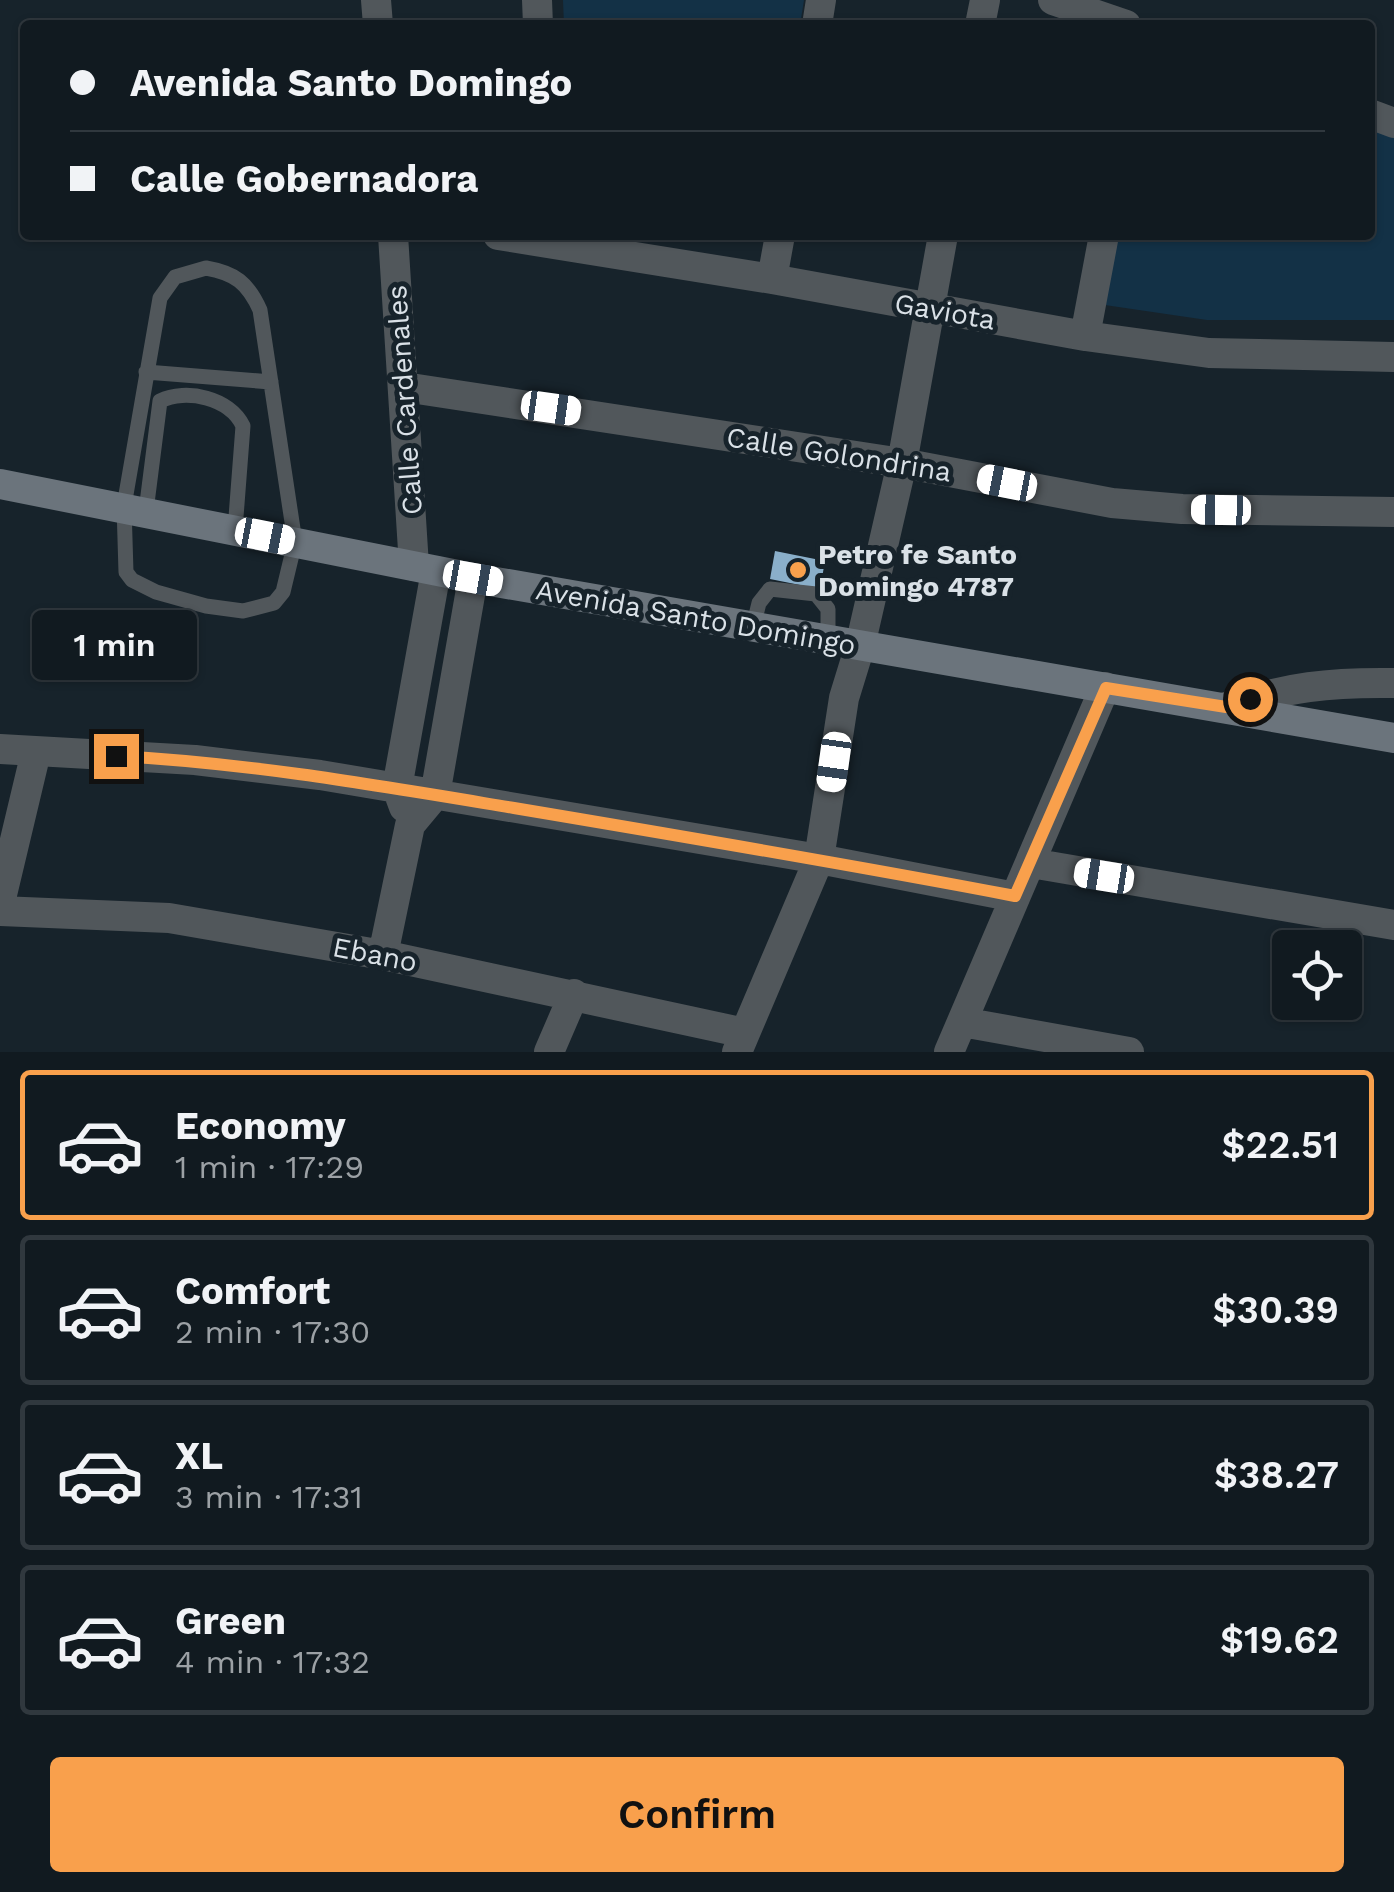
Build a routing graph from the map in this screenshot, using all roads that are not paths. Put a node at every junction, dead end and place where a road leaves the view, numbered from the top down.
1 (1054, 0) edge
2 (1112, 20) edge
3 (393, 240) edge
4 (555, 240) edge
5 (779, 240) edge
6 (942, 240) edge
7 (1103, 240) edge
8 (772, 279) junction
9 (930, 308) junction
10 (1085, 336) junction
11 (1394, 357) edge
12 (146, 372) junction
13 (271, 382) junction
14 (404, 386) junction
15 (902, 463) junction
16 (0, 484) edge
17 (135, 509) junction
18 (1394, 512) edge
19 (235, 530) junction
20 (295, 542) junction
21 (425, 568) junction
22 (473, 578) junction
23 (753, 627) junction
24 (828, 640) junction
25 (860, 646) junction
26 (1394, 683) edge
27 (1106, 688) junction
28 (1226, 707) junction
29 (1394, 738) edge
30 (0, 748) edge
31 (36, 752) junction
32 (397, 788) junction
33 (434, 795) junction
34 (410, 824) junction
35 (819, 859) junction
36 (1031, 864) junction
37 (1015, 896) junction
38 (0, 903) edge
39 (0, 911) edge
40 (1394, 925) edge
41 (383, 955) junction
42 (574, 994) junction
43 (962, 1022) junction
44 (741, 1043) edge
45 (549, 1052) edge
46 (949, 1052) edge
47 (1128, 1052) edge

1 - 2 street
3 - 14 street, Calle Cardenales
4 - 8 street, Gaviota
5 - 8 street
6 - 9 street
7 - 10 street
8 - 9 street, Gaviota
9 - 10 street, Gaviota
9 - 15 street
10 - 11 street, Gaviota
12 - 13 lane
12 - 13 lane
12 - 17 lane
13 - 20 lane
14 - 15 street, Calle Golondrina
14 - 21 street, Calle Cardenales
15 - 18 street, Calle Golondrina
15 - 25 street
16 - 17 main road, Avenida Santo Domingo
17 - 19 main road, Avenida Santo Domingo
17 - 19 lane
17 - 20 lane
19 - 20 main road, Avenida Santo Domingo
20 - 21 main road, Avenida Santo Domingo
21 - 22 main road, Avenida Santo Domingo
21 - 32 street, Calle Cardenales
22 - 23 main road, Avenida Santo Domingo
22 - 33 street
23 - 24 main road, Avenida Santo Domingo
23 - 24 lane
24 - 25 main road, Avenida Santo Domingo
25 - 27 main road, Avenida Santo Domingo
25 - 35 street
26 - 28 street
27 - 28 main road, Avenida Santo Domingo
27 - 36 street
28 - 29 main road, Avenida Santo Domingo
30 - 31 street
31 - 32 street
31 - 38 street
32 - 33 street
32 - 34 street
33 - 34 street
33 - 35 street
34 - 41 street
35 - 37 street
35 - 44 street
36 - 37 street
36 - 40 street
37 - 43 street
39 - 41 street, Ebano
41 - 42 street, Ebano
42 - 44 street, Ebano
42 - 45 street
43 - 46 street
43 - 47 street

